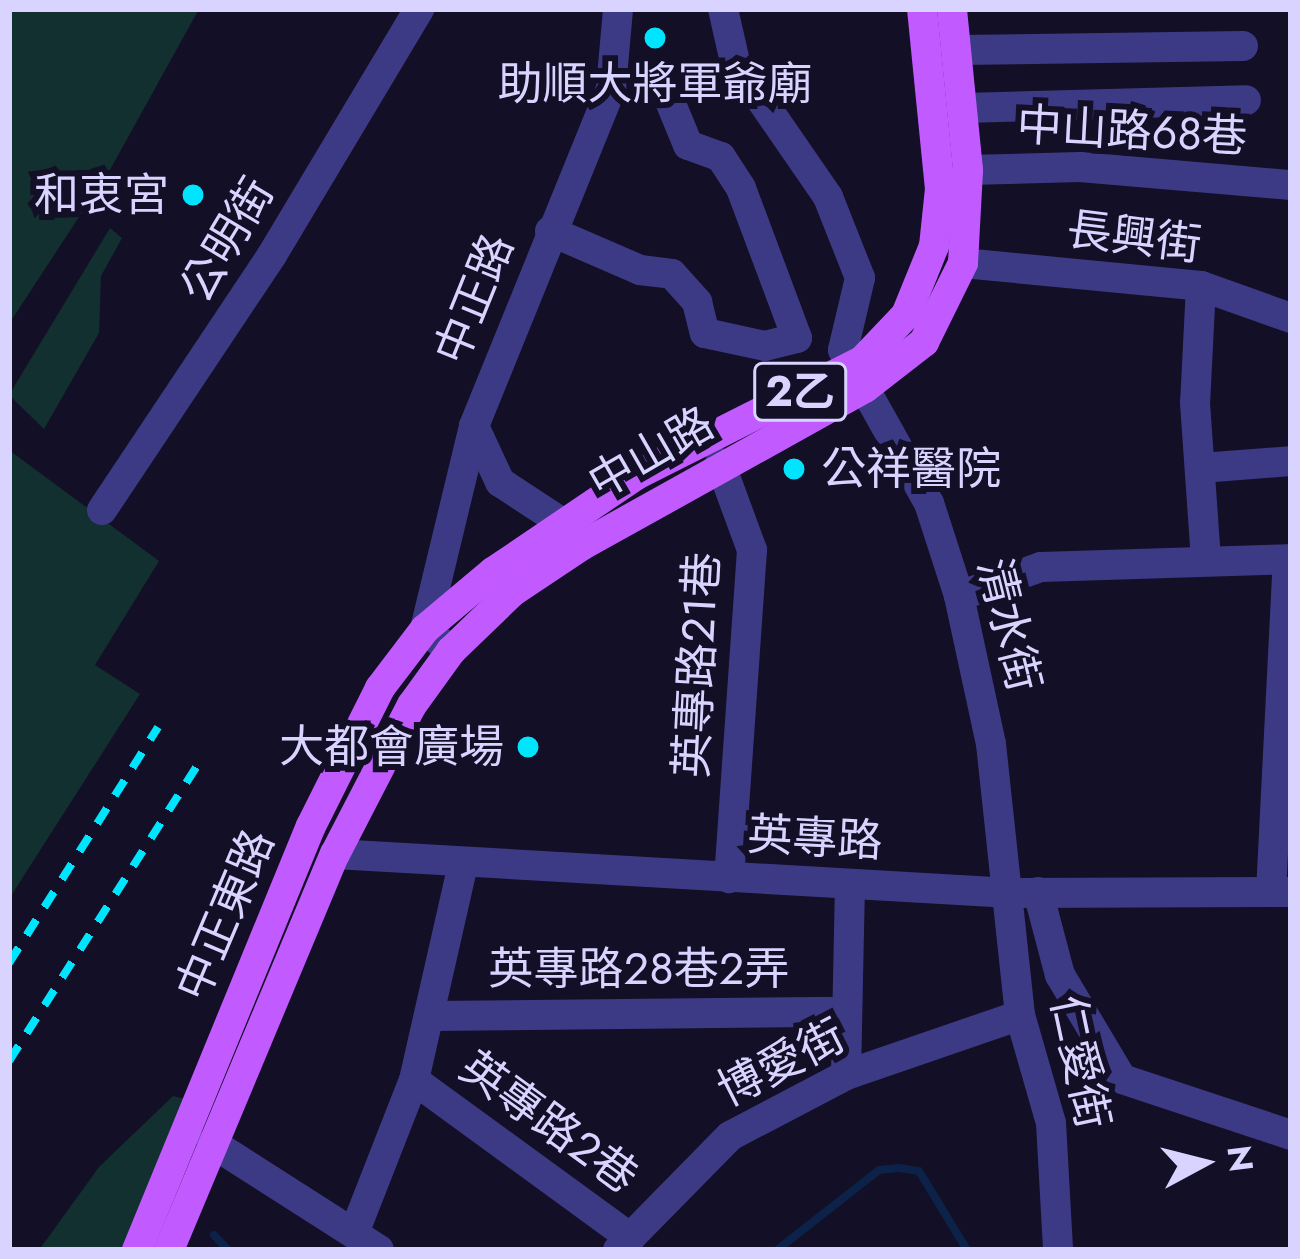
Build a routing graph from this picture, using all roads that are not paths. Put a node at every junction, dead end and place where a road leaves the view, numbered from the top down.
1 (419, 9) edge
2 (618, 9) edge
3 (723, 9) edge
4 (922, 9) edge
5 (952, 9) edge
6 (1243, 46) dead end
7 (958, 50) junction
8 (662, 82) dead end
9 (1246, 100) dead end
10 (964, 108) junction
11 (968, 170) junction
12 (1291, 185) edge
13 (550, 231) junction
14 (962, 263) junction
15 (1201, 286) junction
16 (1291, 318) edge
17 (858, 377) junction
18 (474, 426) junction
19 (1291, 461) edge
20 (720, 464) junction
21 (1201, 468) junction
22 (102, 510) dead end
23 (564, 524) junction
24 (1290, 559) edge
25 (1205, 560) junction
26 (959, 596) junction
27 (425, 629) junction
28 (451, 651) junction
29 (334, 854) junction
30 (463, 864) junction
31 (729, 878) junction
32 (850, 884) junction
33 (1281, 892) edge
34 (1024, 893) junction
35 (847, 1012) junction
36 (1020, 1015) junction
37 (431, 1016) junction
38 (846, 1075) junction
39 (414, 1080) junction
40 (1291, 1135) edge
41 (212, 1143) junction
42 (366, 1242) edge
43 (625, 1244) edge
44 (137, 1250) edge
45 (170, 1250) edge
46 (1058, 1250) edge

1 - 22 street, 公明街
2 - 13 street, 中正路
3 - 17 street, 清水街
4 - 17 main road, 中山路 / 2乙
5 - 7 main road, 中山路 / 2乙
6 - 7 street
7 - 10 main road, 中山路 / 2乙
8 - 13 street
9 - 10 street
10 - 11 main road, 中山路 / 2乙
11 - 12 street, 中山路68巷
11 - 14 main road, 中山路 / 2乙
13 - 18 street, 中正路
14 - 15 street, 長興街
14 - 17 main road, 中山路 / 2乙
15 - 16 street, 長興街
15 - 21 street
17 - 20 main road, 中山路 / 2乙
17 - 23 main road, 中山路 / 2乙
17 - 26 street, 清水街
18 - 23 street
18 - 27 street, 中正路
19 - 21 street
20 - 28 main road, 中山路 / 2乙
20 - 31 street, 英專路21巷
21 - 25 street
23 - 27 main road, 中山路 / 2乙
24 - 25 street
24 - 33 street
25 - 26 street
26 - 34 street, 清水街
27 - 28 street
27 - 44 main road, 中正東路 / 2乙
28 - 29 main road, 中正東路 / 2乙
29 - 30 street, 英專路
29 - 41 main road, 中正東路 / 2乙
30 - 31 street, 英專路
30 - 37 street, 英專路2巷
31 - 32 street, 英專路
32 - 34 street, 英專路
32 - 35 street
33 - 34 street, 英專路
34 - 36 street, 仁愛街
34 - 40 street
35 - 37 street, 英專路28巷2弄
35 - 38 street
36 - 38 street, 博愛街
36 - 46 street, 仁愛街
37 - 39 street, 英專路2巷
38 - 43 street, 博愛街
39 - 42 street, 英專路2巷
39 - 43 street, 英專路2巷
41 - 42 street
41 - 45 main road, 中正東路 / 2乙

